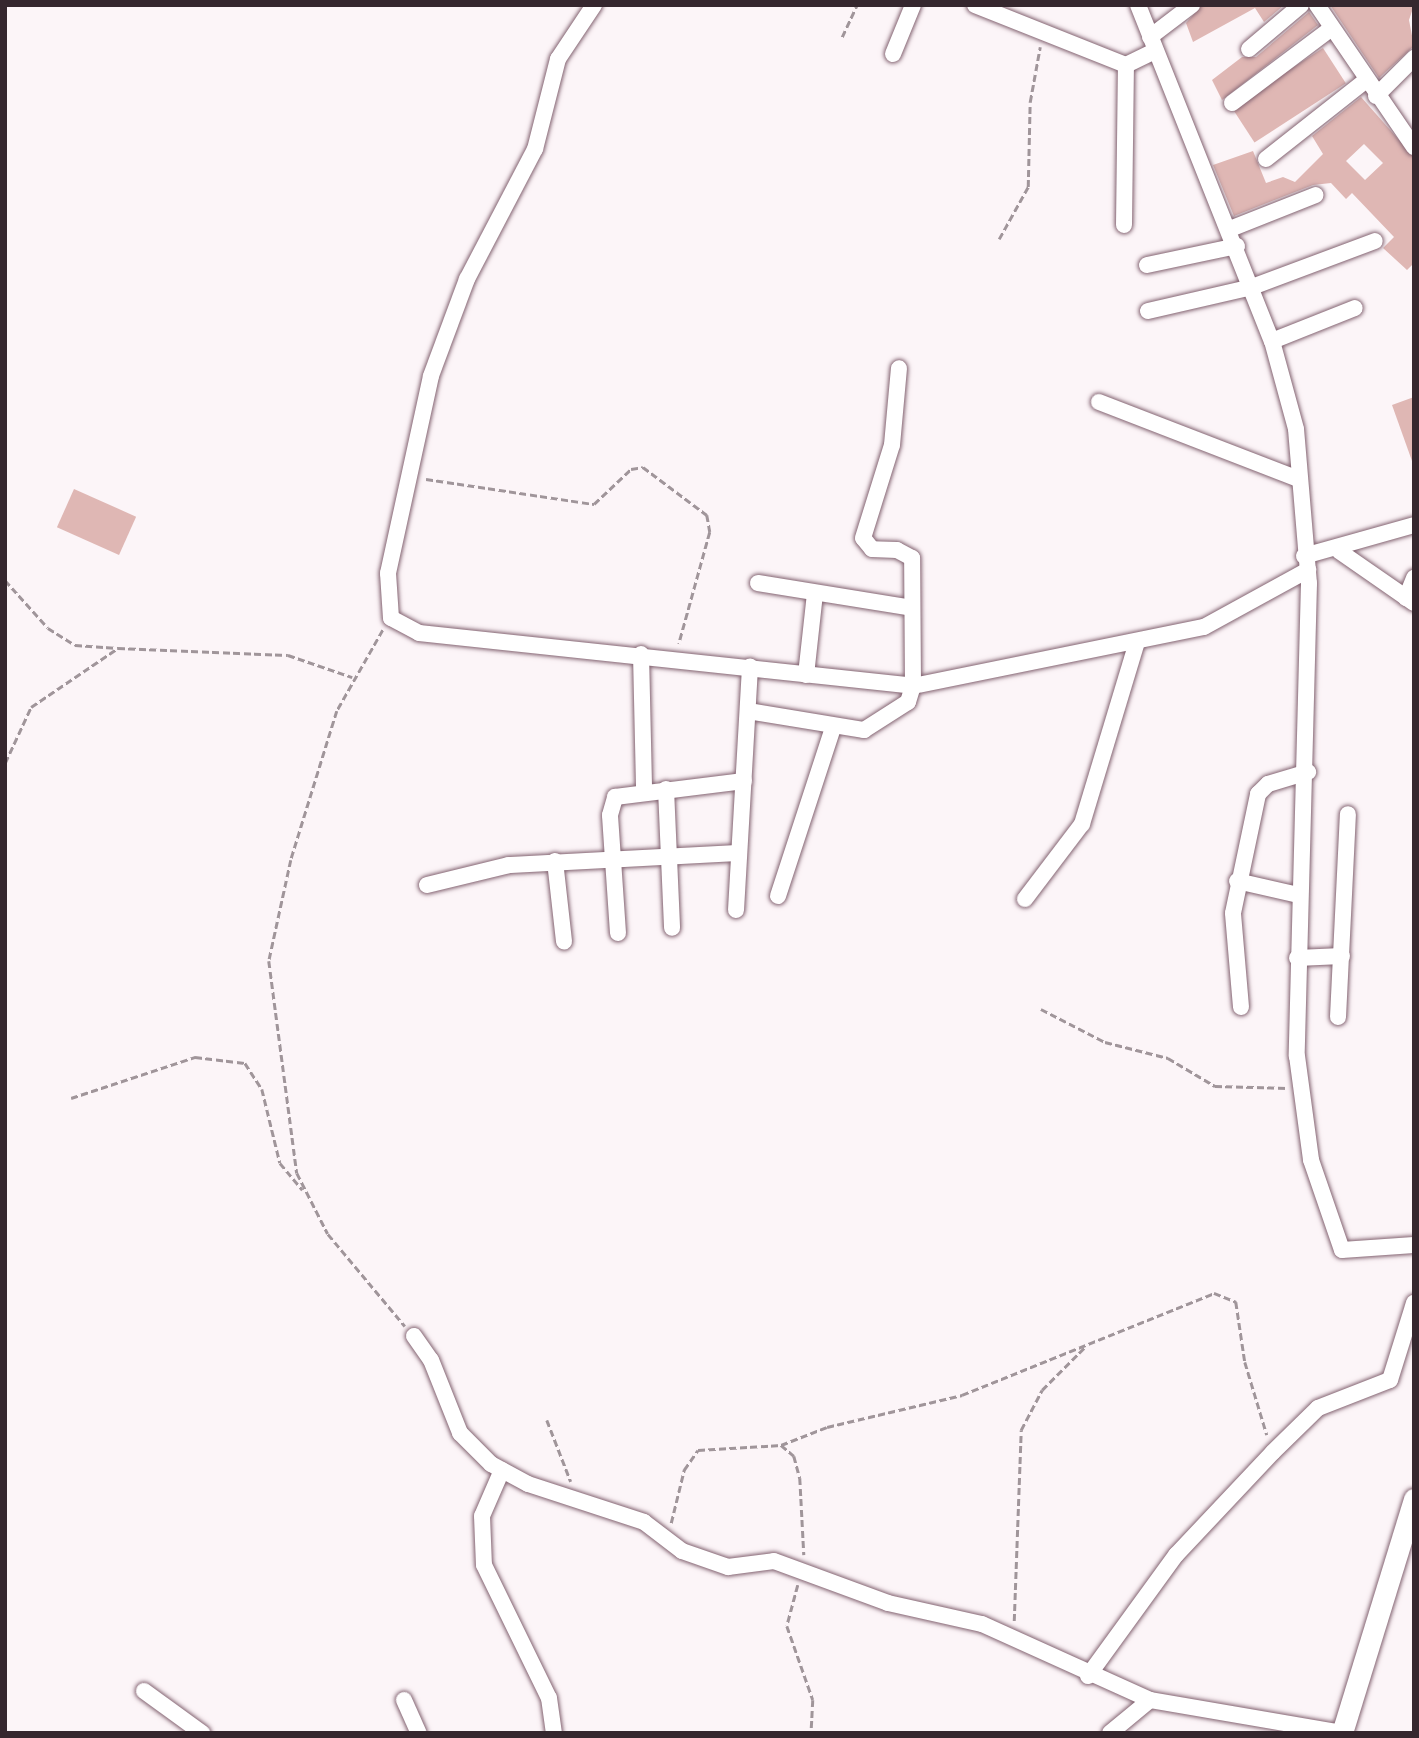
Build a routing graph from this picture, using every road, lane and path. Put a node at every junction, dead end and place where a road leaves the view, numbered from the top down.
1 (594, 5) edge
2 (858, 5) edge
3 (914, 5) edge
4 (975, 5) edge
5 (1138, 5) edge
6 (1192, 5) edge
7 (1301, 5) edge
8 (1317, 5) edge
9 (1332, 28) junction
10 (1044, 30) junction
11 (842, 37) dead end
12 (1153, 44) junction
13 (1248, 49) dead end
14 (893, 54) dead end
15 (1414, 58) edge
16 (1126, 65) junction
17 (1365, 80) junction
18 (1376, 96) junction
19 (1232, 103) dead end
20 (1414, 147) edge
21 (1266, 159) dead end
22 (1316, 195) dead end
23 (1124, 225) dead end
24 (1230, 229) junction
25 (999, 239) dead end
26 (1375, 241) dead end
27 (1237, 246) junction
28 (1147, 265) dead end
29 (1252, 287) junction
30 (1355, 308) dead end
31 (1149, 311) dead end
32 (1272, 341) junction
33 (899, 368) dead end
34 (1099, 402) dead end
35 (408, 476) junction
36 (1299, 479) junction
37 (1414, 525) edge
38 (1339, 551) junction
39 (1306, 563) junction
40 (1414, 578) edge
41 (5, 580) edge
42 (758, 583) dead end
43 (815, 594) junction
44 (1410, 601) edge
45 (912, 608) junction
46 (391, 618) junction
47 (1137, 642) junction
48 (118, 648) junction
49 (641, 654) junction
50 (676, 658) junction
51 (750, 666) junction
52 (806, 675) junction
53 (354, 678) junction
54 (913, 685) junction
55 (748, 711) junction
56 (833, 728) junction
57 (5, 763) edge
58 (1308, 772) junction
59 (744, 781) junction
60 (666, 789) junction
61 (644, 792) junction
62 (1348, 814) dead end
63 (739, 853) junction
64 (670, 856) junction
65 (612, 859) junction
66 (555, 861) junction
67 (1237, 881) junction
68 (427, 885) dead end
69 (1298, 895) junction
70 (778, 896) dead end
71 (1025, 899) dead end
72 (736, 910) dead end
73 (672, 929) dead end
74 (618, 933) dead end
75 (564, 942) dead end
76 (1342, 956) junction
77 (1297, 958) junction
78 (1241, 1007) dead end
79 (1041, 1009) dead end
80 (1338, 1017) dead end
81 (1300, 1088) junction
82 (71, 1098) dead end
83 (305, 1192) junction
84 (1414, 1245) edge
85 (1414, 1304) edge
86 (414, 1336) joint
87 (1086, 1346) junction
88 (547, 1420) dead end
89 (781, 1445) junction
90 (1273, 1452) junction
91 (502, 1469) junction
92 (1414, 1499) edge
93 (584, 1502) junction
94 (669, 1540) junction
95 (804, 1569) junction
96 (1014, 1635) junction
97 (1088, 1676) junction
98 (144, 1691) dead end
99 (404, 1700) dead end
100 (1150, 1700) junction
101 (202, 1733) edge
102 (419, 1733) edge
103 (554, 1733) edge
104 (811, 1733) edge
105 (1110, 1733) edge
106 (1343, 1733) edge

1 - 35 street
2 - 11 path
3 - 14 street
4 - 10 street
5 - 12 street
6 - 12 street
7 - 13 street
8 - 9 street
9 - 17 street
9 - 19 street
10 - 16 street
10 - 25 path
12 - 16 street
12 - 24 street
15 - 18 street
16 - 23 street
17 - 18 street
17 - 21 street
18 - 20 street
22 - 24 street
24 - 27 street
26 - 29 street
27 - 28 street
27 - 29 street
29 - 31 street
29 - 32 street
30 - 32 street
32 - 36 street
33 - 45 street
34 - 36 street
35 - 46 street
35 - 50 path
36 - 39 street
37 - 38 street
38 - 39 street
38 - 44 street
39 - 47 street
39 - 58 street
40 - 44 street
41 - 48 path
42 - 43 street
43 - 45 street
43 - 52 street
45 - 54 street
46 - 49 street
46 - 53 path
47 - 54 street
47 - 71 street
48 - 53 path
48 - 57 path
49 - 50 street
49 - 61 street
50 - 51 street
51 - 52 street
51 - 55 street
52 - 54 street
53 - 83 path
54 - 56 street
55 - 56 street
55 - 59 street
56 - 70 street
58 - 67 street
58 - 69 street
59 - 60 street
59 - 63 street
60 - 61 street
60 - 64 street
61 - 65 street
62 - 76 street
63 - 64 street
63 - 72 street
64 - 65 street
64 - 73 street
65 - 66 street
65 - 74 street
66 - 68 street
66 - 75 street
67 - 69 street
67 - 78 street
69 - 77 street
76 - 77 street
76 - 80 street
77 - 81 street
79 - 81 path
81 - 84 street
82 - 83 path
83 - 86 path
85 - 90 street
86 - 91 street
87 - 89 path
87 - 90 path
87 - 96 path
88 - 93 path
89 - 94 path
89 - 95 path
90 - 97 street
91 - 93 street
91 - 103 street
92 - 106 street
93 - 94 street
94 - 95 street
95 - 96 street
95 - 104 path
96 - 97 street
97 - 100 street
98 - 101 street
99 - 102 street
100 - 105 street
100 - 106 street

